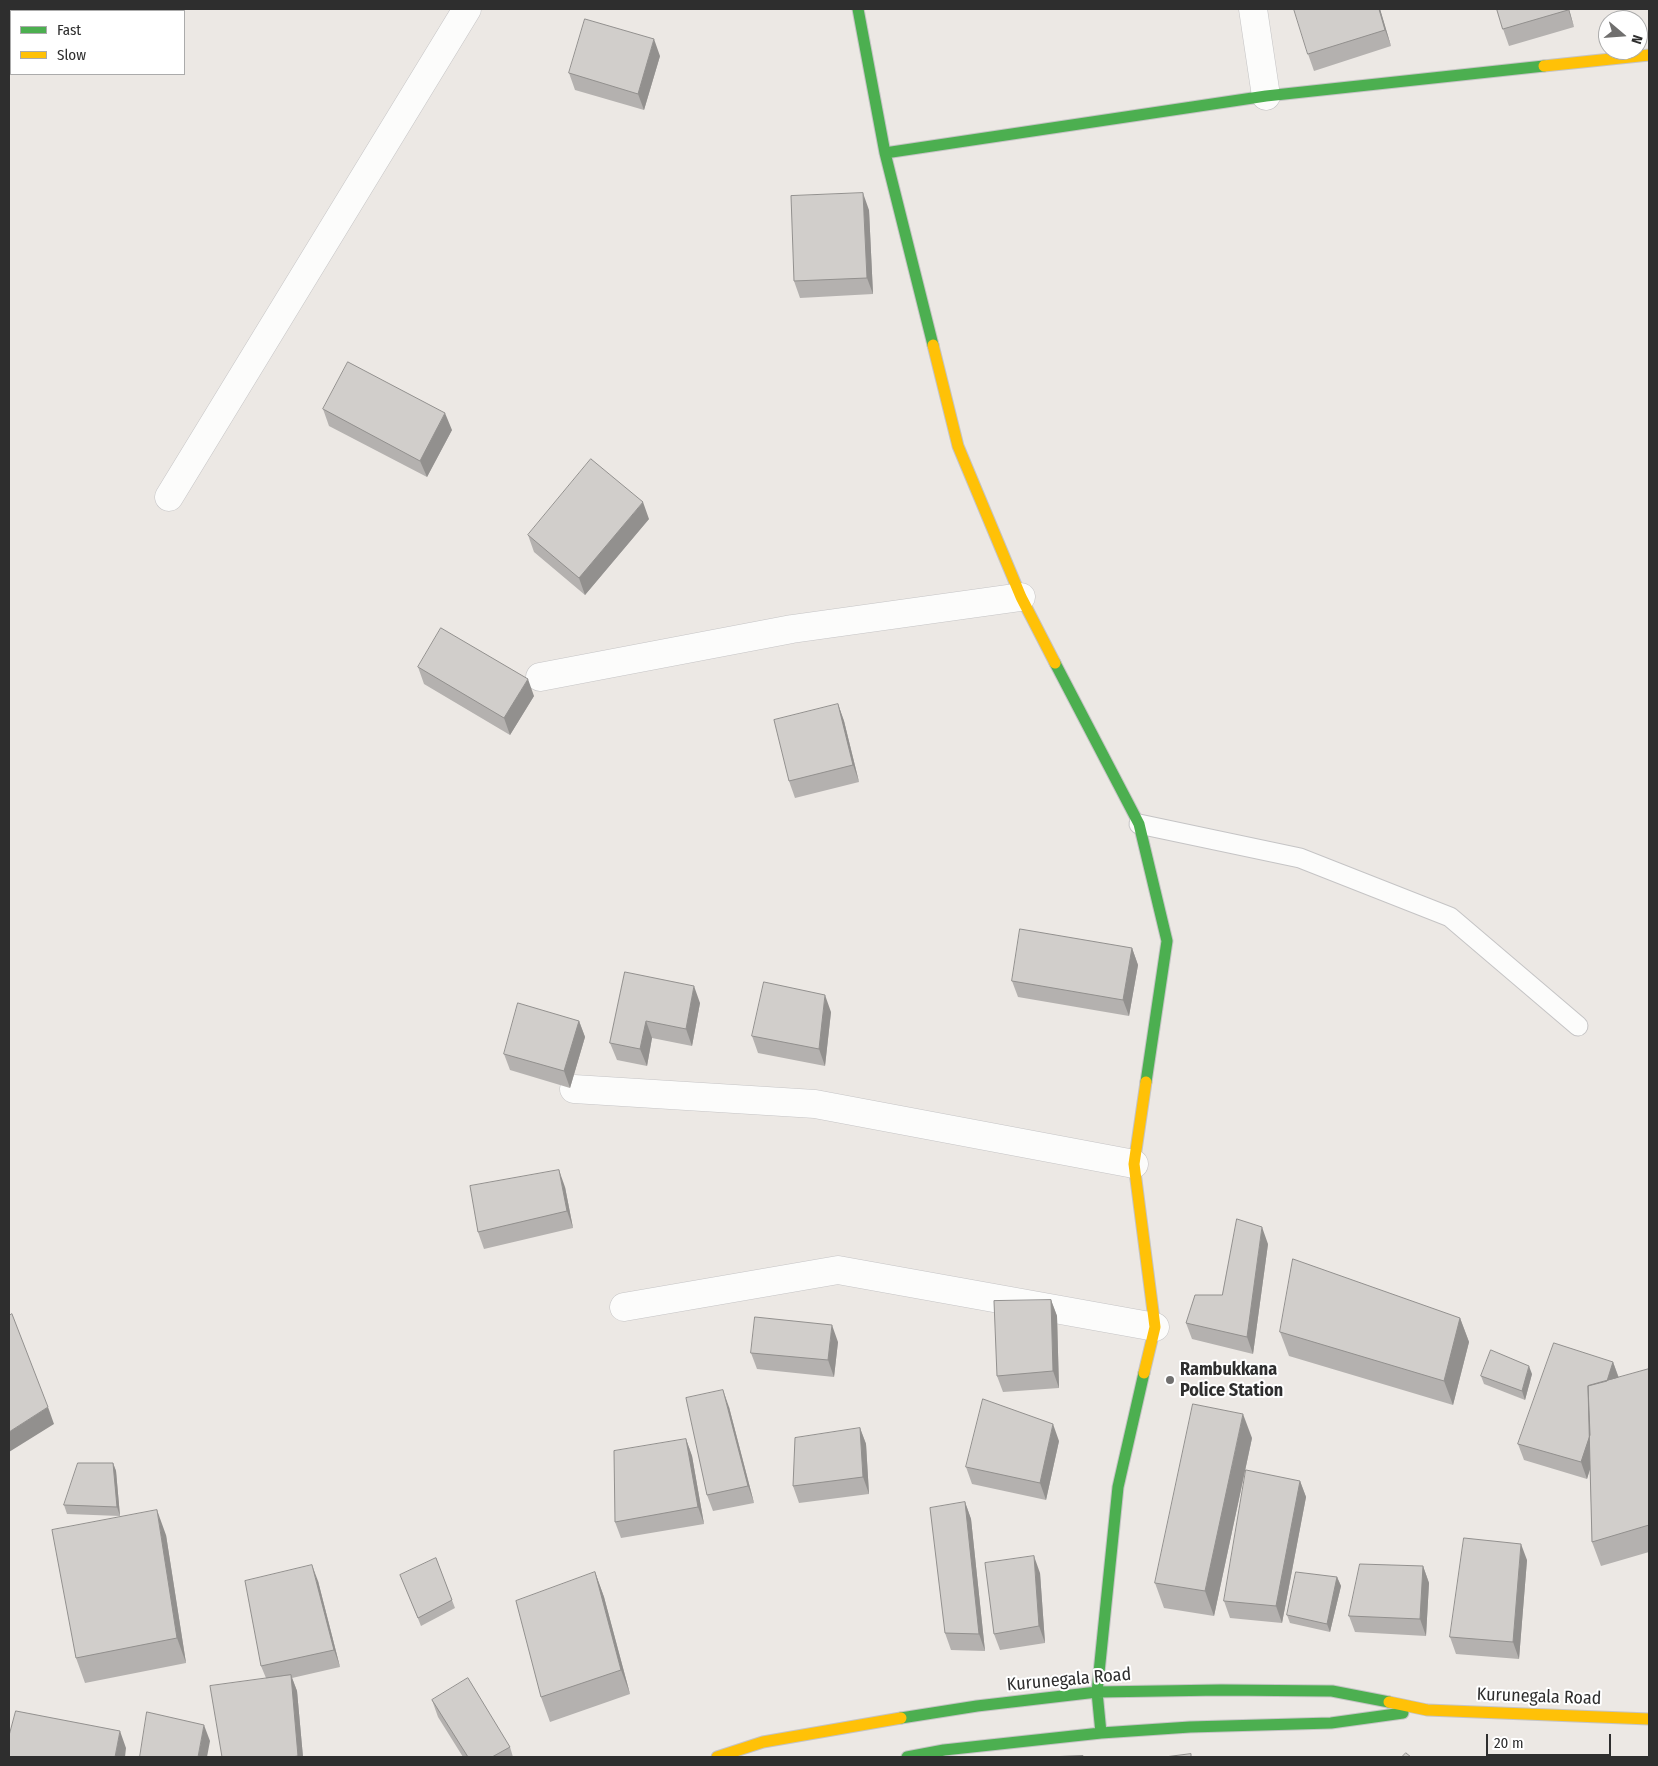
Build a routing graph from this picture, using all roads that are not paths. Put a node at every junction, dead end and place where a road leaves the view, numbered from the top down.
1 (467, 9) edge
2 (858, 9) edge
3 (1253, 9) edge
4 (1649, 54) edge
5 (1266, 96) junction
6 (885, 153) junction
7 (170, 497) dead end
8 (1021, 597) junction
9 (540, 677) dead end
10 (1139, 824) junction
11 (1578, 1026) dead end
12 (574, 1089) dead end
13 (1134, 1164) junction
14 (624, 1307) dead end
15 (1155, 1327) junction
16 (1098, 1692) junction
17 (1427, 1710) junction
18 (1649, 1719) edge
19 (1101, 1733) junction
20 (717, 1757) edge
21 (908, 1757) edge

1 - 7 street
2 - 6 street
3 - 5 street
4 - 5 street
5 - 6 street
6 - 8 street
8 - 9 street
8 - 10 street
10 - 11 lane
10 - 13 street
12 - 13 street
13 - 15 street
14 - 15 street
15 - 16 street
16 - 17 street, Kurunegala Road
16 - 19 street
16 - 20 street, Kurunegala Road
17 - 18 street, Kurunegala Road
17 - 19 street, Kurunegala Road
19 - 21 street, Kurunegala Road

